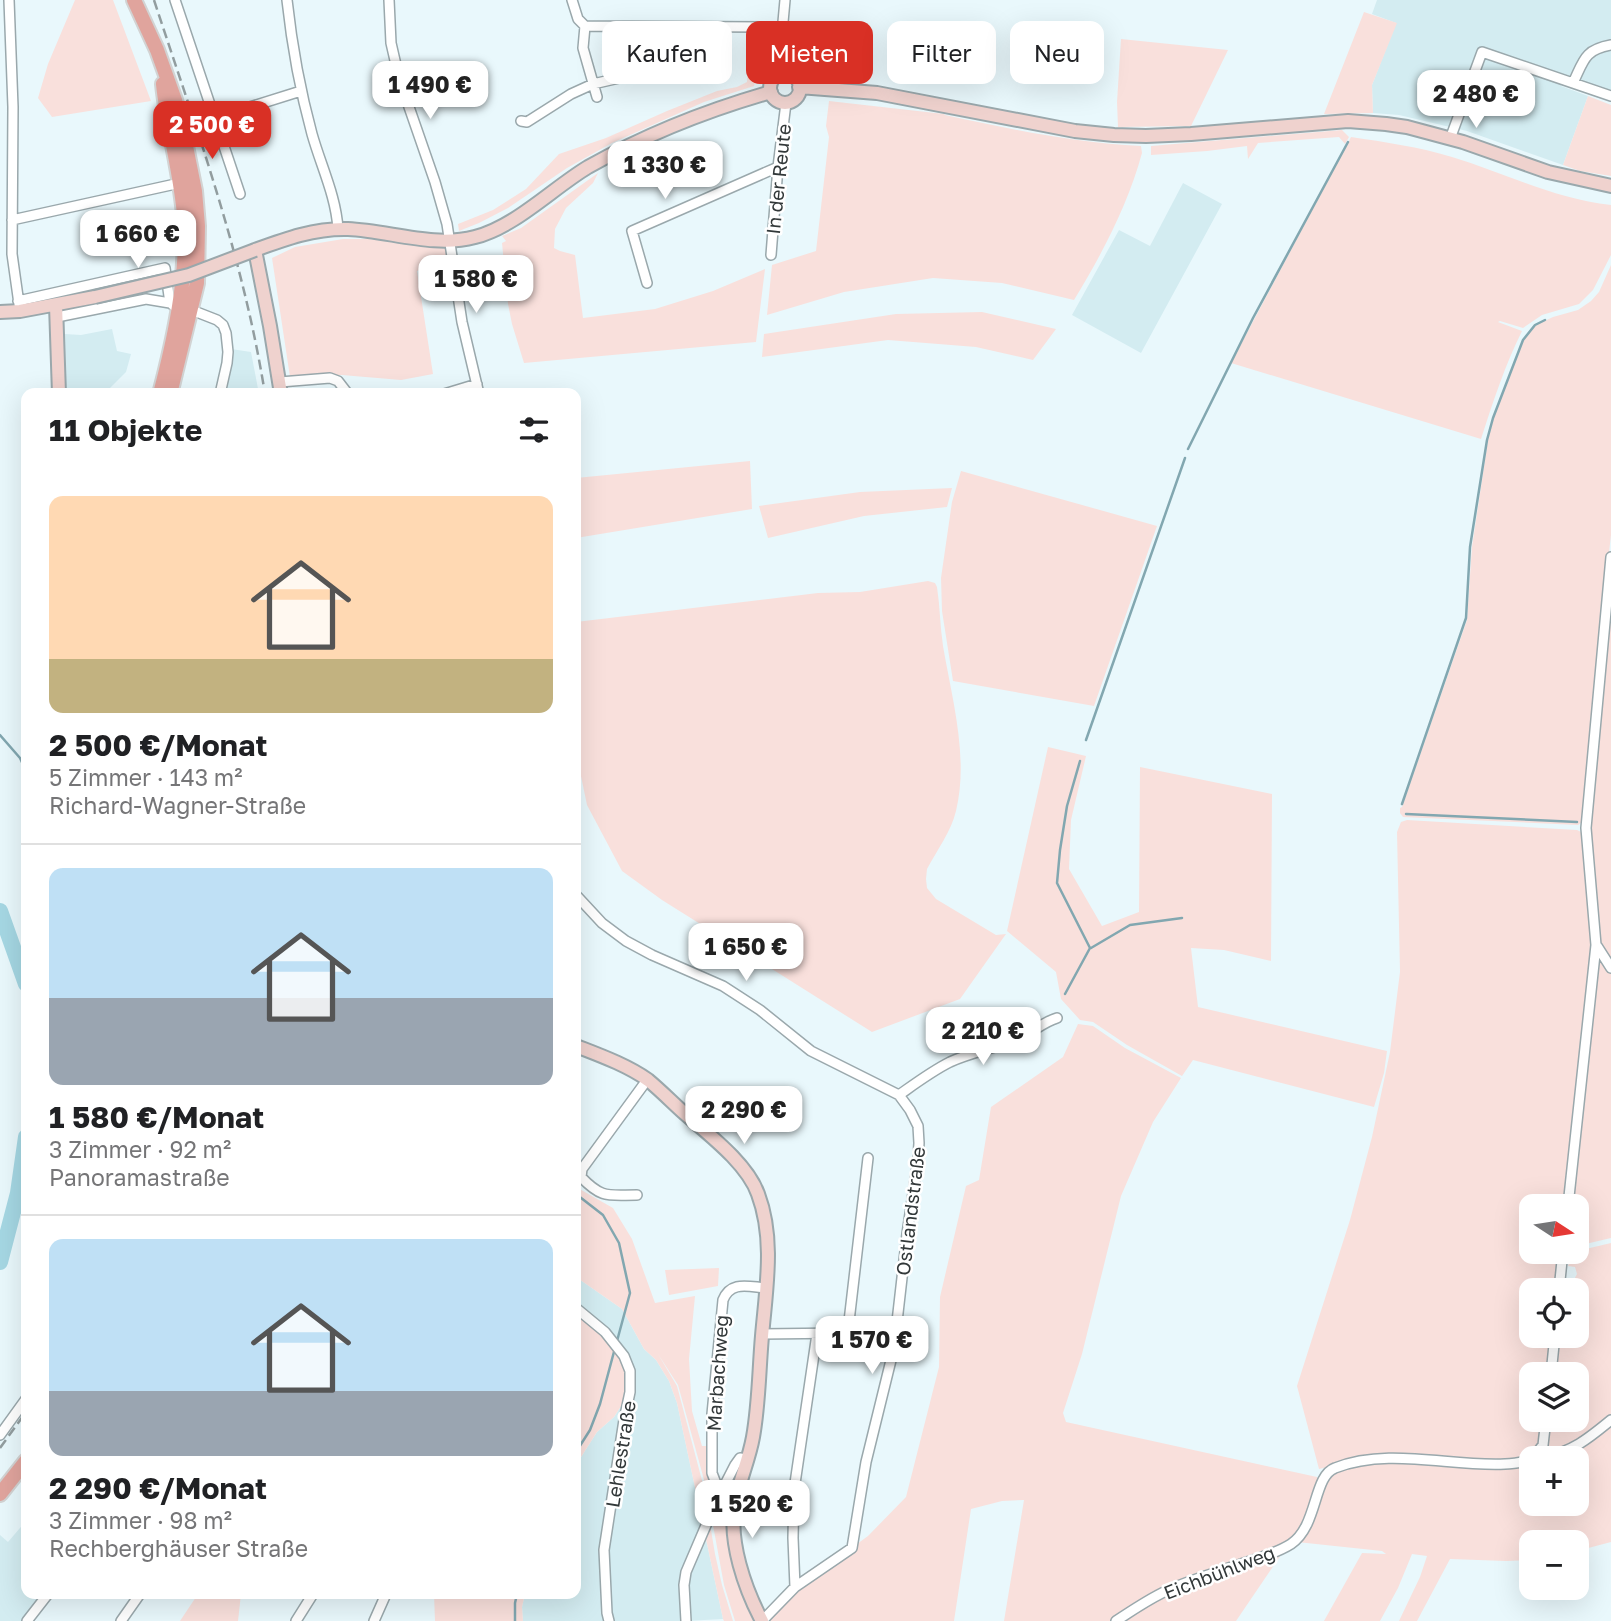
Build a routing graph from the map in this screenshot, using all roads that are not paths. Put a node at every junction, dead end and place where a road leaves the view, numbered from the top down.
1 (9, 0) edge
2 (134, 0) edge
3 (175, 0) edge
4 (287, 0) edge
5 (389, 0) edge
6 (572, 0) edge
7 (785, 0) edge
8 (783, 21) edge
9 (584, 26) junction
10 (746, 27) edge
11 (1611, 45) edge
12 (160, 58) junction
13 (602, 83) edge
14 (1573, 83) junction
15 (771, 84) edge
16 (798, 84) edge
17 (593, 85) junction
18 (799, 87) junction
19 (301, 91) junction
20 (771, 92) junction
21 (1611, 96) edge
22 (597, 97) dead end
23 (786, 103) junction
24 (215, 118) junction
25 (521, 121) dead end
26 (1450, 139) junction
27 (778, 167) junction
28 (175, 184) junction
29 (1611, 186) edge
30 (240, 194) dead end
31 (12, 220) junction
32 (338, 223) junction
33 (449, 242) junction
34 (255, 250) junction
35 (771, 254) dead end
36 (647, 283) dead end
37 (19, 306) junction
38 (179, 308) junction
39 (56, 311) junction
40 (0, 312) edge
41 (59, 388) edge
42 (161, 388) edge
43 (171, 388) edge
44 (221, 388) edge
45 (281, 388) edge
46 (343, 388) edge
47 (478, 388) edge
48 (1611, 557) edge
49 (581, 900) edge
50 (1596, 945) junction
51 (1611, 968) edge
52 (1056, 1018) dead end
53 (581, 1048) edge
54 (647, 1080) junction
55 (899, 1094) junction
56 (867, 1158) dead end
57 (581, 1165) edge
58 (581, 1177) edge
59 (1569, 1194) edge
60 (637, 1195) dead end
61 (767, 1288) junction
62 (581, 1312) edge
63 (817, 1334) junction
64 (762, 1335) junction
65 (21, 1406) edge
66 (1611, 1420) edge
67 (0, 1435) edge
68 (1576, 1446) edge
69 (747, 1460) junction
70 (1519, 1461) edge
71 (21, 1467) edge
72 (0, 1494) edge
73 (720, 1494) junction
74 (795, 1587) junction
75 (44, 1599) edge
76 (137, 1599) edge
77 (310, 1599) edge
78 (384, 1599) edge
79 (27, 1621) edge
80 (121, 1621) edge
81 (296, 1621) edge
82 (374, 1621) edge
83 (609, 1621) edge
84 (684, 1621) edge
85 (762, 1621) edge
86 (1116, 1621) edge

1 - 31 street
2 - 12 main road
3 - 24 street
4 - 19 street
5 - 33 street
6 - 9 street
7 - 8 street
9 - 10 street
9 - 17 street
11 - 14 street
12 - 28 main road
12 - 38 main road
13 - 17 street
14 - 21 street
14 - 26 street
15 - 20 street
16 - 18 street
17 - 22 street
17 - 25 street
18 - 23 street
18 - 26 street
19 - 24 street
19 - 32 street
20 - 23 street
20 - 33 street
23 - 27 street, In der Reute
24 - 30 street
26 - 29 street
27 - 35 street, In der Reute
27 - 36 street
28 - 31 street
28 - 38 main road
31 - 37 street
32 - 33 street
32 - 34 street
33 - 47 street
34 - 39 street, bridge
34 - 45 street
37 - 38 street
37 - 39 street
37 - 40 street
38 - 39 street
38 - 42 main road
38 - 43 main road
38 - 44 street
39 - 41 street
45 - 46 street
48 - 50 street
49 - 55 street
50 - 51 street
50 - 59 street
52 - 55 street
53 - 54 street
54 - 57 street
54 - 61 street
55 - 74 street, Ostlandstraße
56 - 63 street
58 - 60 street
61 - 64 street
61 - 73 street, Marbachweg
62 - 83 street, Lehlestraße
63 - 64 street
63 - 74 street
64 - 69 street
65 - 67 street
66 - 68 street
69 - 73 street
69 - 85 street
70 - 86 street, Eichbühlweg
71 - 72 main road
73 - 84 street
74 - 85 street, Ostlandstraße
75 - 79 street
76 - 80 street
77 - 81 street
78 - 82 street

